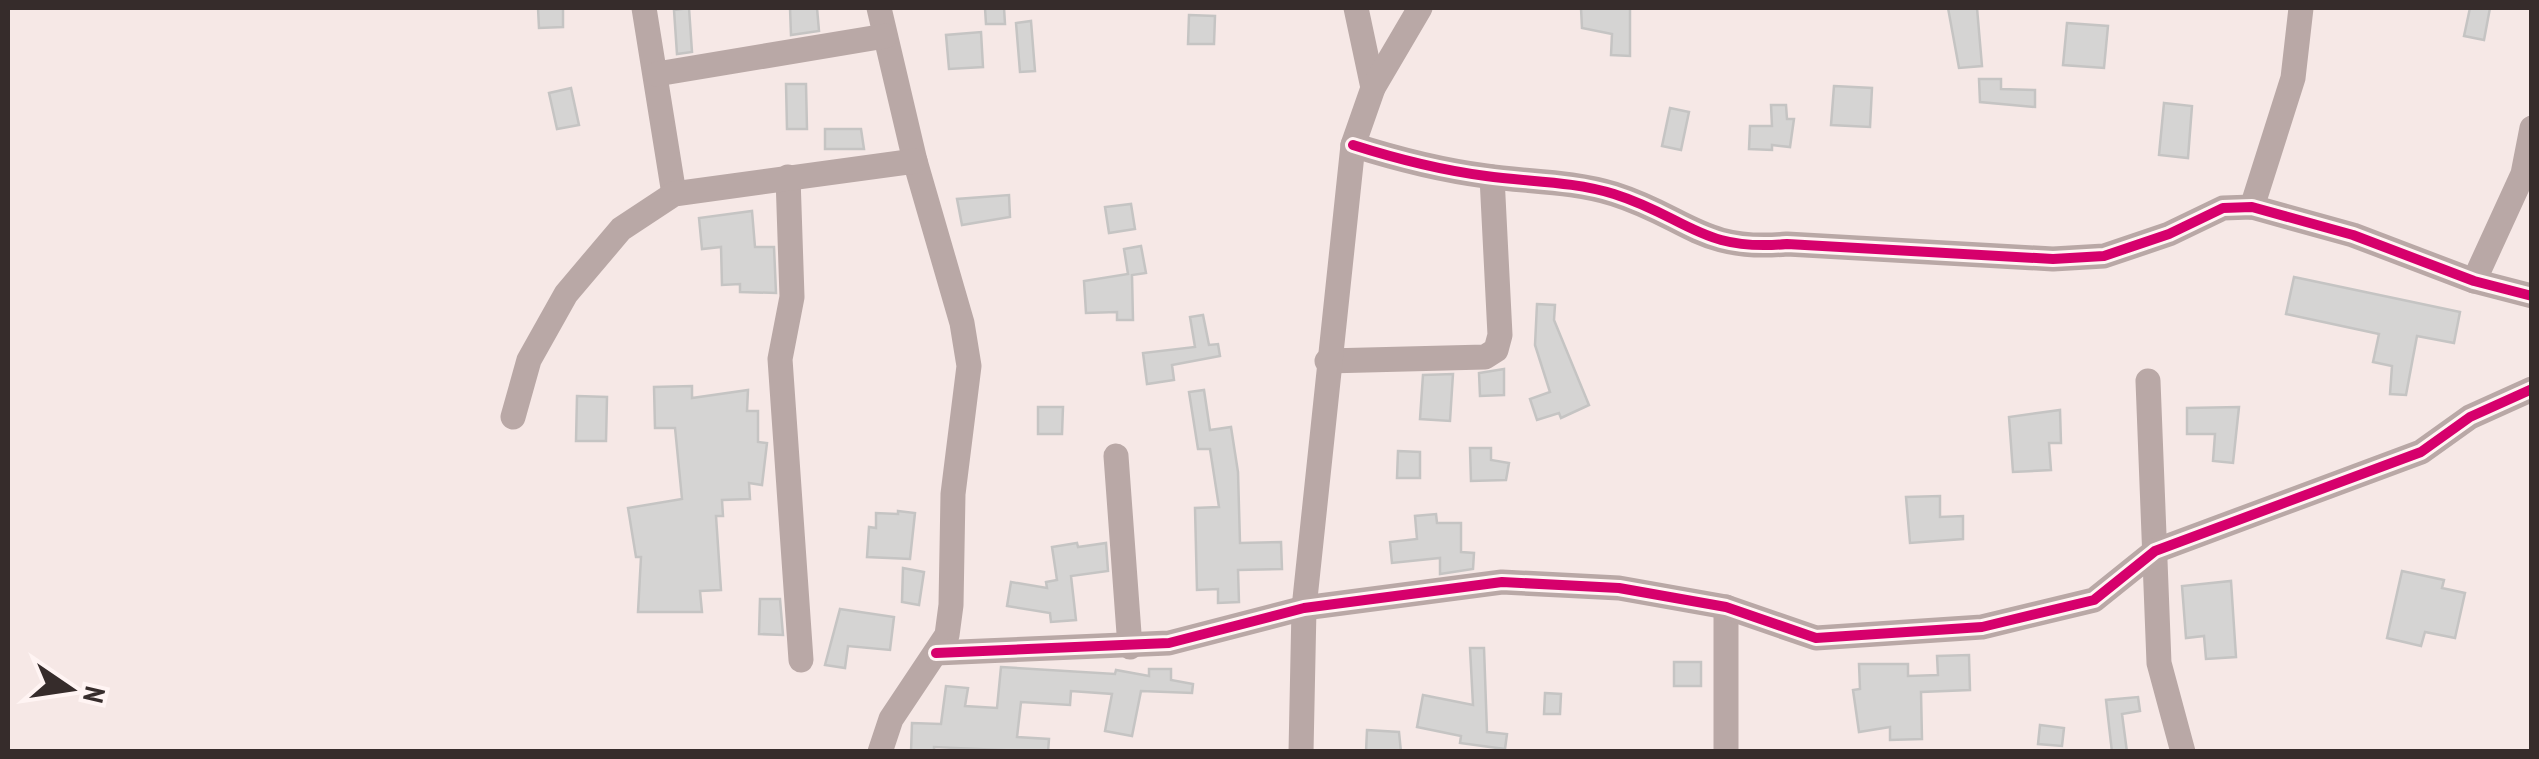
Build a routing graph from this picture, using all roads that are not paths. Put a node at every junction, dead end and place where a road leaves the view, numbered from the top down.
1 (644, 8) edge
2 (879, 8) edge
3 (1356, 8) edge
4 (1420, 8) edge
5 (2301, 8) edge
6 (886, 36) junction
7 (656, 74) junction
8 (1373, 88) junction
9 (2532, 128) edge
10 (1353, 145) junction
11 (915, 161) junction
12 (788, 177) junction
13 (1492, 177) junction
14 (674, 194) junction
15 (2252, 207) junction
16 (2474, 281) junction
17 (2532, 296) edge
18 (1326, 360) junction
19 (2148, 381) dead end
20 (2532, 389) edge
21 (513, 417) dead end
22 (1116, 456) dead end
23 (2155, 551) junction
24 (1726, 606) junction
25 (1304, 608) junction
26 (1130, 647) junction
27 (936, 652) junction
28 (801, 660) dead end
29 (880, 752) edge
30 (1301, 752) edge
31 (1726, 752) edge
32 (2183, 752) edge

1 - 7 street
2 - 6 street
3 - 8 street
4 - 8 street
5 - 15 street
6 - 7 street
6 - 11 street
7 - 14 street
8 - 10 street
9 - 16 street
10 - 13 street
10 - 18 street
11 - 12 street
11 - 27 street
12 - 14 street
12 - 28 street
13 - 15 street
13 - 18 street
14 - 21 street
15 - 16 street
16 - 17 street
18 - 25 street
19 - 23 street
20 - 23 street
22 - 26 street
23 - 24 street
23 - 32 street
24 - 25 street
24 - 31 street
25 - 26 street
25 - 30 street
26 - 27 street
27 - 29 street

